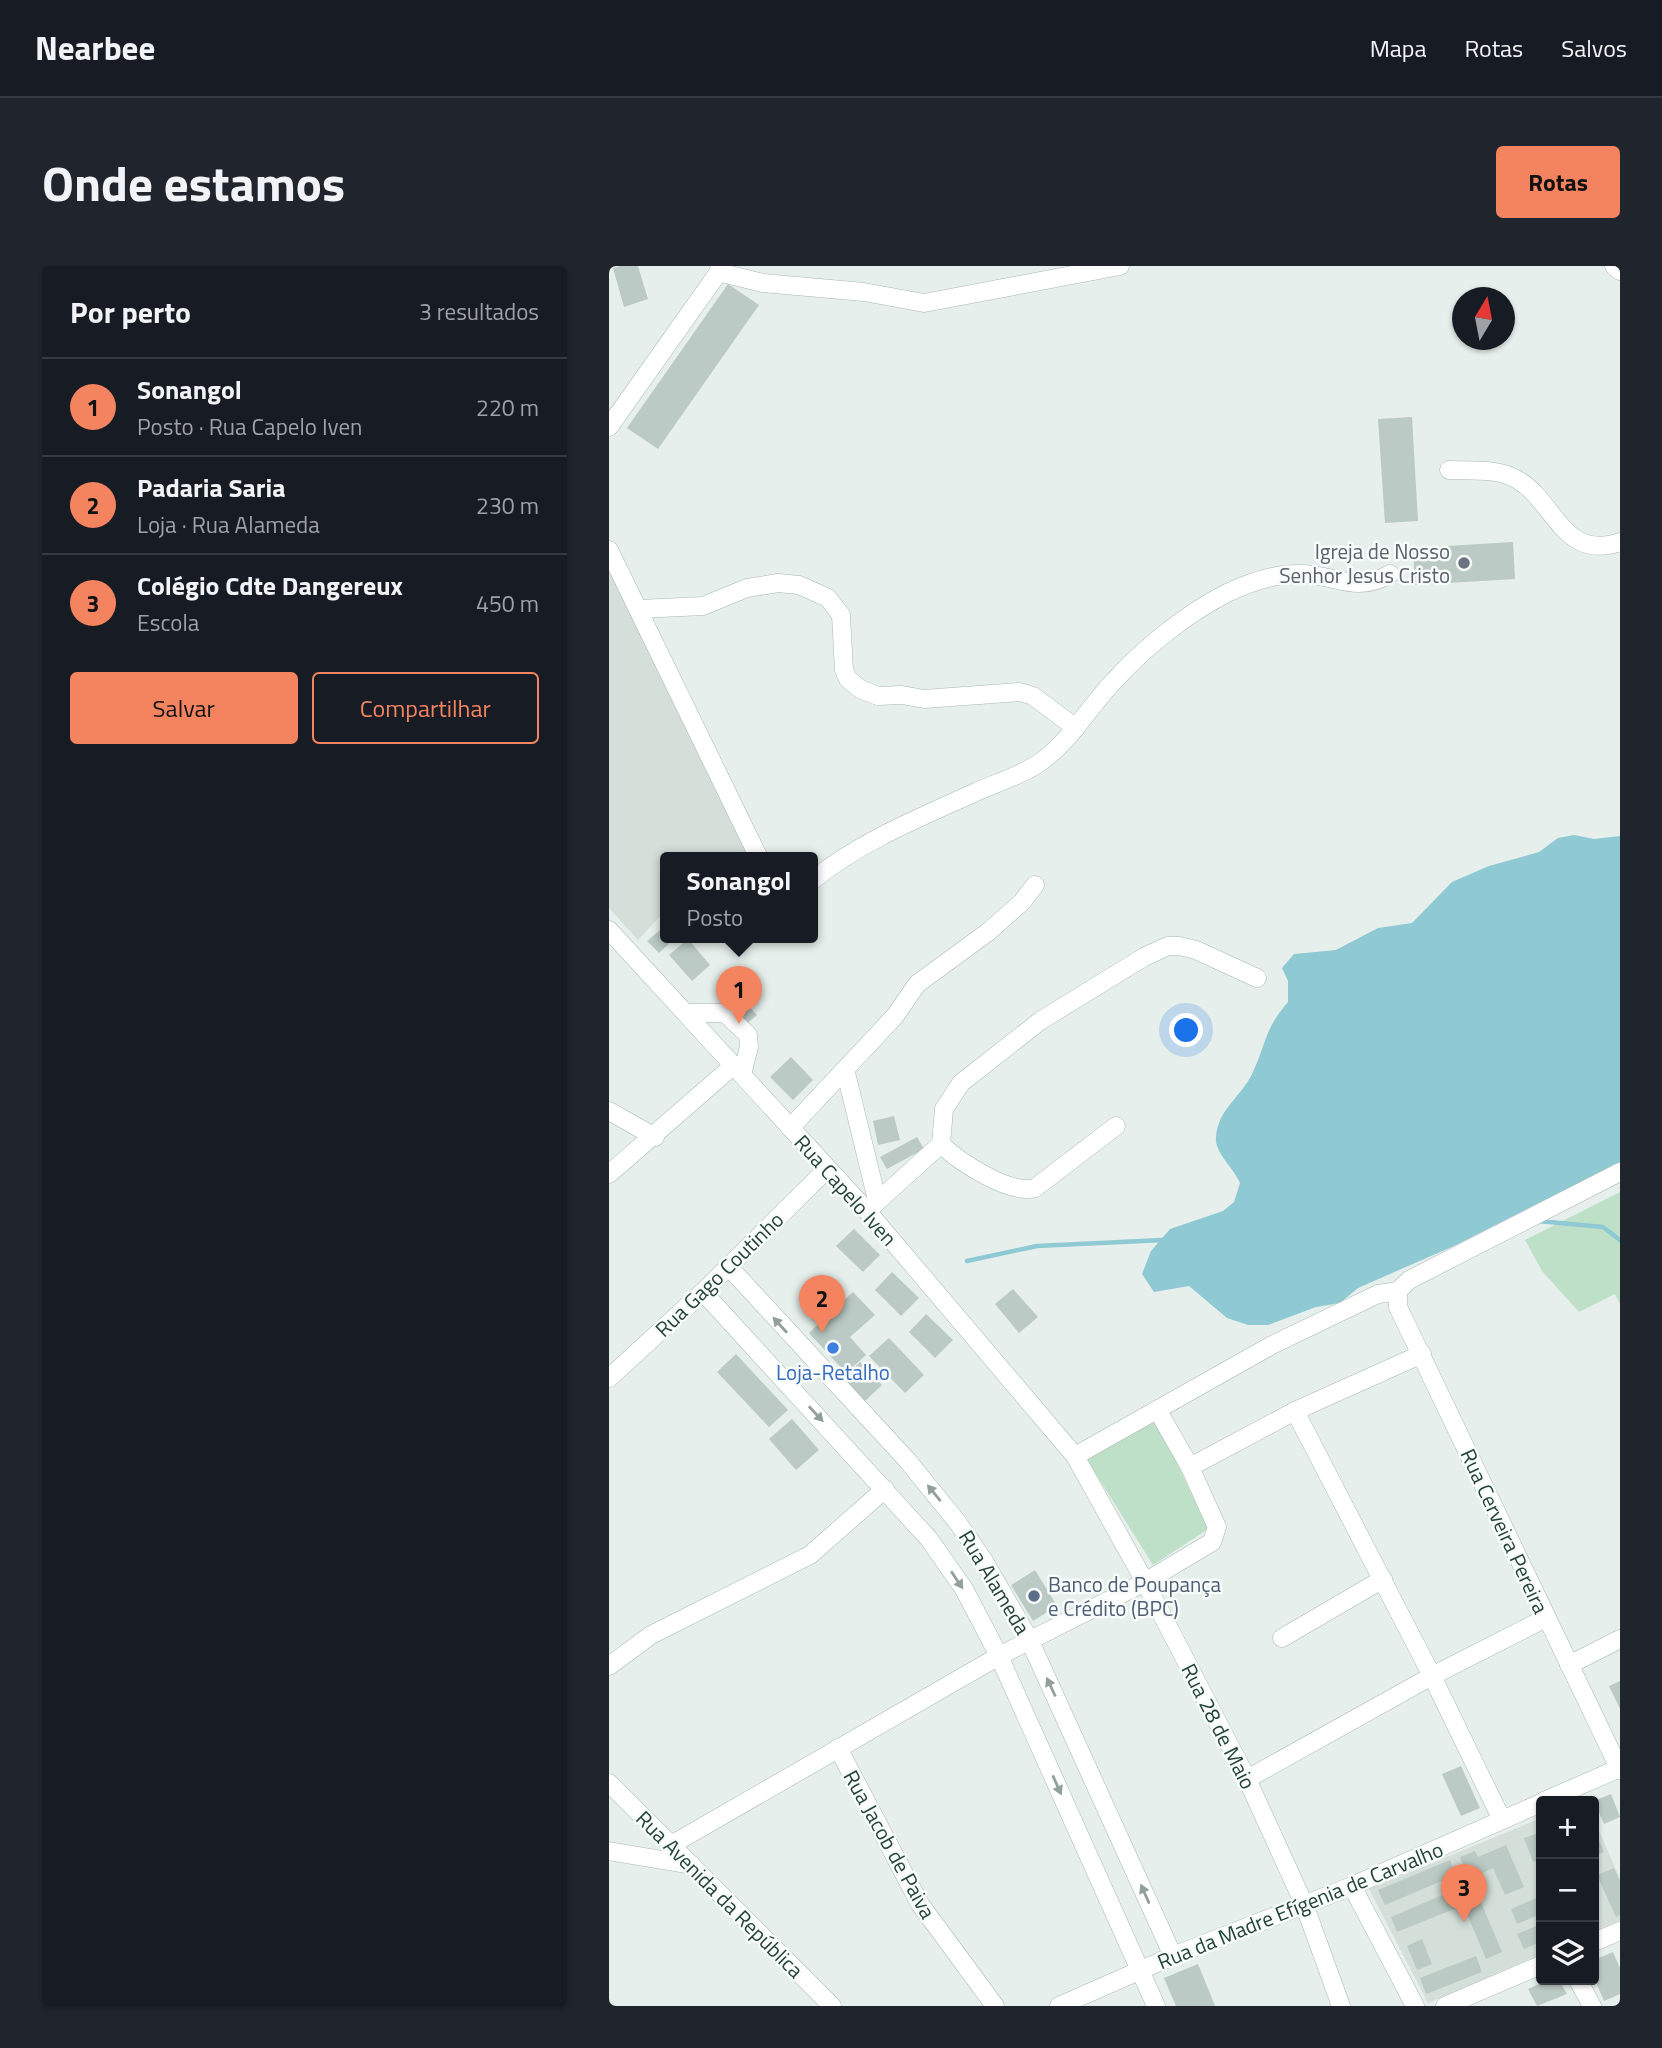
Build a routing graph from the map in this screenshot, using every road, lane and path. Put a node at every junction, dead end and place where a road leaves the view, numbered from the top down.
1 (1120, 266) edge
2 (1613, 266) edge
3 (721, 269) edge
4 (1620, 271) edge
5 (609, 427) edge
6 (1449, 470) dead end
7 (1620, 542) edge
8 (609, 550) edge
9 (1390, 574) dead end
10 (639, 609) junction
11 (1076, 728) junction
12 (756, 852) edge
13 (818, 876) edge
14 (1035, 885) dead end
15 (609, 930) edge
16 (1257, 978) dead end
17 (687, 1013) junction
18 (738, 1069) junction
19 (845, 1069) junction
20 (609, 1111) edge
21 (1116, 1126) dead end
22 (790, 1128) junction
23 (655, 1137) junction
24 (941, 1144) junction
25 (827, 1169) junction
26 (1620, 1172) edge
27 (609, 1174) edge
28 (872, 1206) junction
29 (728, 1266) junction
30 (1398, 1291) junction
31 (703, 1292) junction
32 (1422, 1354) junction
33 (609, 1378) edge
34 (1158, 1411) junction
35 (1295, 1411) junction
36 (1075, 1456) junction
37 (1190, 1467) junction
38 (885, 1489) junction
39 (1383, 1579) junction
40 (1145, 1583) junction
41 (1546, 1618) junction
42 (1282, 1638) dead end
43 (1029, 1639) junction
44 (1620, 1639) edge
45 (999, 1656) junction
46 (1569, 1665) junction
47 (609, 1666) edge
48 (1432, 1676) junction
49 (838, 1748) junction
50 (1620, 1769) edge
51 (1247, 1779) junction
52 (609, 1783) edge
53 (1557, 1796) edge
54 (1536, 1805) edge
55 (1502, 1820) junction
56 (671, 1845) junction
57 (609, 1851) edge
58 (692, 1865) junction
59 (1352, 1886) junction
60 (1304, 1904) junction
61 (1620, 1931) edge
62 (1599, 1940) edge
63 (1173, 1956) junction
64 (1536, 1967) edge
65 (1140, 1971) junction
66 (1581, 1985) edge
67 (832, 2006) edge
68 (995, 2006) edge
69 (1059, 2006) edge
70 (1156, 2006) edge
71 (1341, 2006) edge
72 (1415, 2006) edge
73 (1445, 2006) edge
74 (1592, 2006) edge

1 - 3 street
2 - 4 street
3 - 5 street
6 - 7 street
8 - 10 street
9 - 11 street
10 - 11 street
10 - 12 street
11 - 13 street
14 - 19 street
15 - 17 street, Rua Capelo Iven
16 - 24 street
17 - 18 street, Rua Capelo Iven
17 - 18 street
18 - 22 street, Rua Capelo Iven
18 - 23 street
19 - 22 street
19 - 28 street
20 - 23 street
21 - 24 street
22 - 25 street, Rua Capelo Iven
23 - 27 street
24 - 28 street
25 - 28 street, Rua Capelo Iven
25 - 29 street, Rua Gago Coutinho
26 - 30 street
28 - 36 street, Rua Capelo Iven
29 - 31 street, Rua Gago Coutinho
43 -> 29 street, Rua Alameda
30 - 32 street, Rua Cerveira Pereira
30 - 34 street
31 - 33 street, Rua Gago Coutinho
31 -> 38 street, Rua Alameda
32 - 35 street
32 - 41 street, Rua Cerveira Pereira
34 - 36 street
34 - 37 street
35 - 37 street
35 - 39 street
36 - 40 street, Rua 28 de Maio
37 - 40 street
38 -> 45 street, Rua Alameda
38 - 47 street
39 - 42 street
39 - 48 street
40 - 43 street
40 - 51 street, Rua 28 de Maio
41 - 46 street, Rua Cerveira Pereira
41 - 48 street
43 - 45 street
63 -> 43 street, Rua Alameda
44 - 46 street
45 - 49 street
45 -> 65 street, Rua Alameda
46 - 50 street, Rua Cerveira Pereira
48 - 51 street
48 - 55 street
49 - 56 street
49 - 68 street, Rua Jacob de Paiva
50 - 53 street, Rua da Madre Efígenia de Carvalho
51 - 60 street, Rua 28 de Maio
52 - 56 street, Rua Avenida da República
54 - 55 street, Rua da Madre Efígenia de Carvalho
55 - 59 street, Rua da Madre Efígenia de Carvalho
56 - 58 street, Rua Avenida da República
57 - 58 street
58 - 67 street, Rua Avenida da República
59 - 60 street, Rua da Madre Efígenia de Carvalho
59 - 72 street
60 - 63 street, Rua da Madre Efígenia de Carvalho
60 - 71 street, Rua 28 de Maio
61 - 62 street
63 - 65 street, Rua da Madre Efígenia de Carvalho
64 - 73 street
65 - 69 street, Rua da Madre Efígenia de Carvalho
65 - 70 street, Rua Alameda
66 - 74 street

